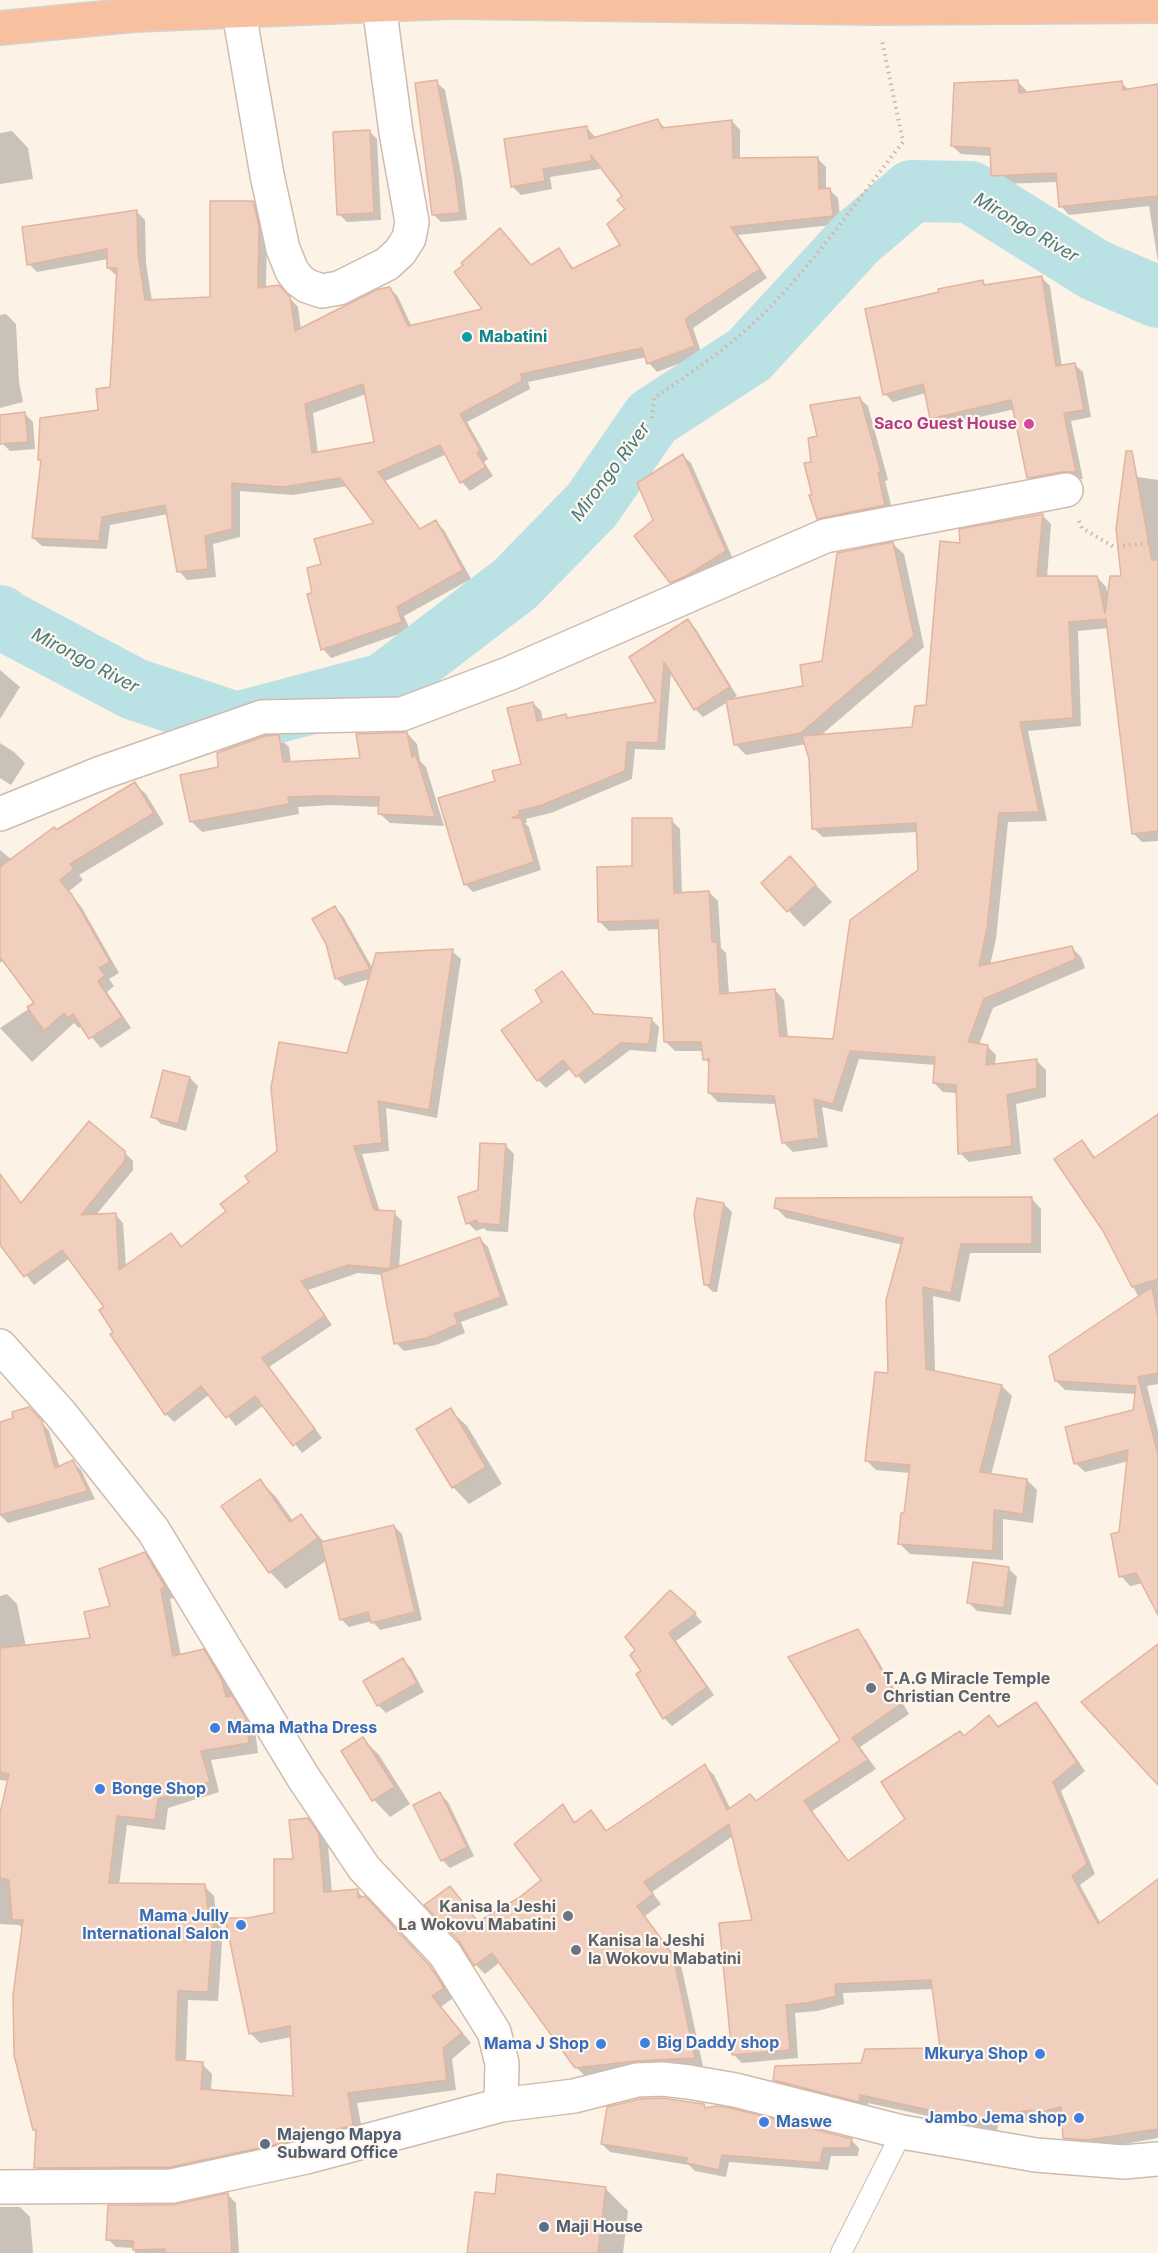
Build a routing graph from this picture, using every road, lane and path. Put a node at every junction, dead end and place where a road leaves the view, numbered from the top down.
1 (479, 1) edge
2 (877, 4) edge
3 (379, 5) junction
4 (1158, 6) edge
5 (239, 12) junction
6 (0, 28) edge
7 (652, 418) dead end
8 (1066, 490) joint
9 (1158, 542) edge
10 (0, 814) edge
11 (1, 1348) edge
12 (501, 2105) junction
13 (902, 2132) junction
14 (1158, 2159) edge
15 (0, 2187) edge
16 (841, 2253) edge

1 - 2 highway
1 - 3 highway
2 - 4 highway
2 - 7 path
3 - 5 highway
3 - 5 street
5 - 6 highway
8 - 9 path
8 - 10 street
11 - 12 street
12 - 13 street
12 - 15 street
13 - 14 street
13 - 16 lane

